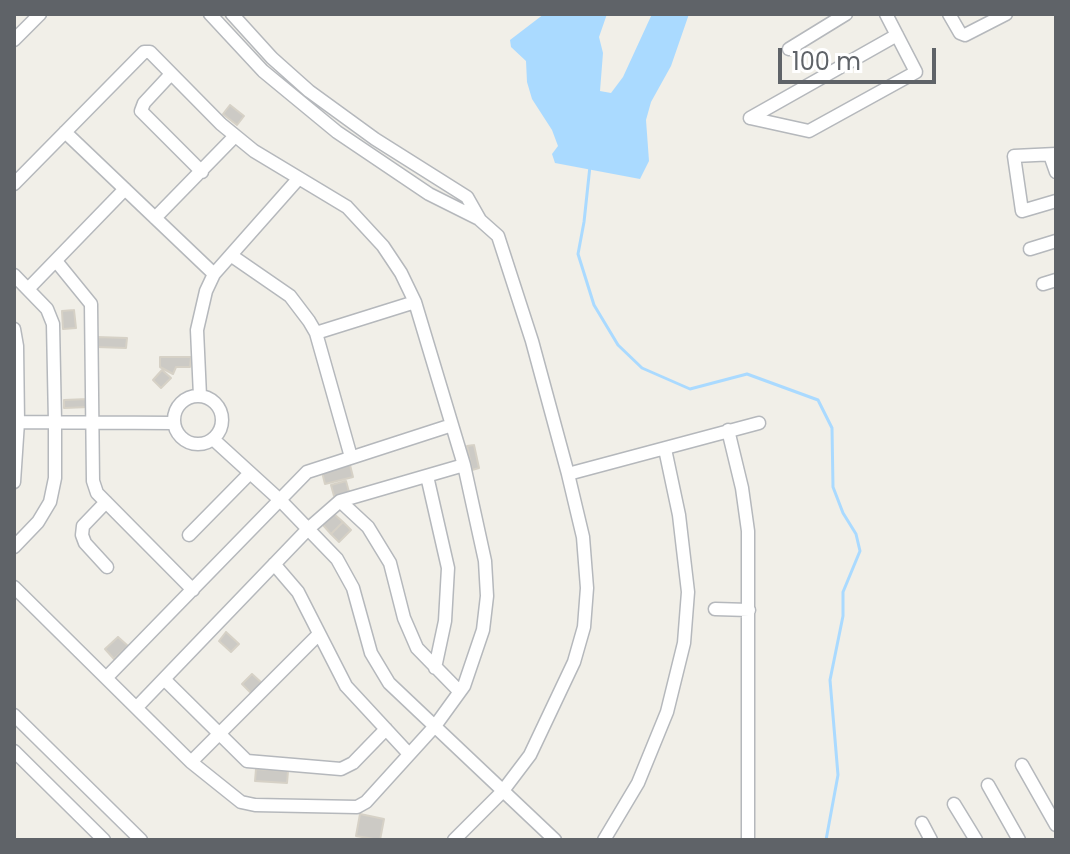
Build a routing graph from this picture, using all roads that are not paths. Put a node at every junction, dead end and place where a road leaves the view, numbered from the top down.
1 (40, 14) edge
2 (210, 14) edge
3 (232, 14) edge
4 (846, 14) edge
5 (886, 14) edge
6 (949, 14) edge
7 (1006, 14) edge
8 (897, 35) junction
9 (14, 40) edge
10 (789, 49) dead end
11 (171, 74) junction
12 (65, 132) junction
13 (235, 136) junction
14 (1053, 155) edge
15 (202, 172) junction
16 (1056, 172) edge
17 (299, 178) junction
18 (14, 184) edge
19 (125, 189) junction
20 (1056, 201) edge
21 (155, 218) junction
22 (480, 220) junction
23 (1056, 241) edge
24 (1030, 249) dead end
25 (232, 256) junction
26 (56, 261) junction
27 (214, 274) junction
28 (14, 275) edge
29 (28, 289) junction
30 (415, 302) junction
31 (14, 329) edge
32 (316, 333) junction
33 (200, 396) junction
34 (93, 421) junction
35 (16, 422) edge
36 (55, 422) junction
37 (174, 423) junction
38 (759, 423) dead end
39 (452, 425) junction
40 (728, 430) junction
41 (213, 439) junction
42 (665, 449) junction
43 (351, 457) junction
44 (464, 465) junction
45 (250, 473) junction
46 (568, 474) junction
47 (427, 476) junction
48 (14, 482) edge
49 (281, 501) junction
50 (340, 501) junction
51 (106, 502) junction
52 (308, 529) junction
53 (189, 535) dead end
54 (14, 547) edge
55 (274, 564) junction
56 (107, 567) dead end
57 (14, 587) edge
58 (193, 590) junction
59 (715, 609) dead end
60 (749, 610) junction
61 (318, 635) junction
62 (435, 668) junction
63 (107, 677) junction
64 (164, 679) junction
65 (459, 691) junction
66 (137, 707) junction
67 (14, 715) edge
68 (435, 726) junction
69 (386, 729) junction
70 (218, 735) junction
71 (14, 751) edge
72 (409, 754) junction
73 (191, 762) junction
74 (1022, 765) dead end
75 (988, 785) dead end
76 (502, 792) junction
77 (954, 804) dead end
78 (922, 823) dead end
79 (1056, 825) edge
80 (608, 838) edge
81 (104, 840) edge
82 (141, 840) edge
83 (454, 840) edge
84 (555, 840) edge
85 (748, 840) edge
86 (931, 840) edge
87 (976, 840) edge
88 (1019, 840) edge

1 - 9 street
2 - 22 street
3 - 22 street
4 - 10 street
5 - 8 street
6 - 7 street
8 - 8 street
11 - 12 street
11 - 13 street
11 - 15 street
12 - 18 street
12 - 19 street
13 - 15 street
13 - 17 street
14 - 16 street
14 - 20 street
15 - 21 street
17 - 25 street
17 - 30 street
19 - 21 street
19 - 26 street
21 - 27 street
22 - 46 street
23 - 24 street
25 - 27 street
25 - 32 street
26 - 29 street
26 - 34 street
27 - 33 street
28 - 29 street
29 - 36 street
30 - 32 street
30 - 39 street
31 - 35 street
32 - 43 street
33 - 37 street
33 - 41 street
34 - 36 street
34 - 37 street
34 - 51 street
35 - 36 street
35 - 48 street
36 - 54 street
37 - 41 street
38 - 40 street
39 - 43 street
39 - 44 street
40 - 42 street
40 - 60 street
41 - 45 street
42 - 46 street
42 - 80 street
43 - 49 street
44 - 47 street
44 - 65 street
45 - 49 street
45 - 53 street
46 - 76 street
47 - 50 street
47 - 62 street
49 - 52 street
49 - 58 street
50 - 52 street
50 - 62 street
51 - 56 street
51 - 58 street
52 - 55 street
52 - 68 street
55 - 61 street
55 - 64 street
57 - 63 street
58 - 63 street
59 - 60 street
60 - 85 street
61 - 69 street
61 - 70 street
62 - 65 street
63 - 66 street
64 - 66 street
64 - 70 street
65 - 68 street
66 - 73 street
67 - 82 street
68 - 72 street
68 - 76 street
69 - 70 street
69 - 72 street
70 - 73 street
71 - 81 street
72 - 73 street
74 - 79 street
75 - 88 street
76 - 83 street
76 - 84 street
77 - 87 street
78 - 86 street

